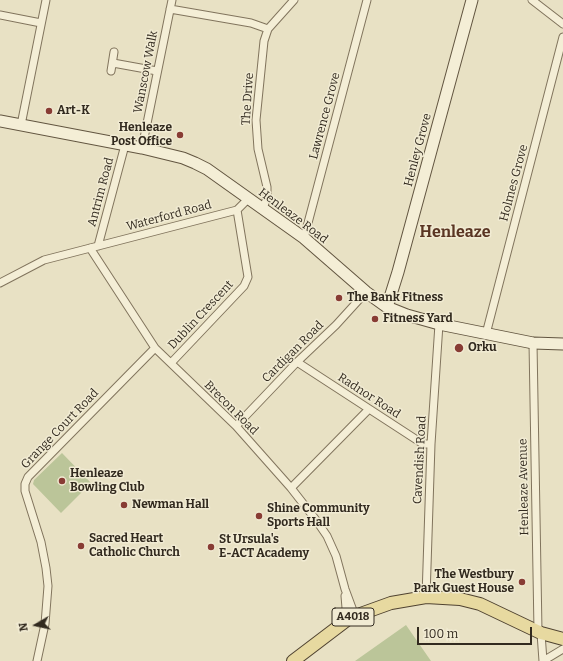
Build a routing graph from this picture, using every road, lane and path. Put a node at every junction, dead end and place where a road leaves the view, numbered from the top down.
1 (46, 0) edge
2 (172, 0) edge
3 (294, 0) edge
4 (367, 0) edge
5 (472, 0) edge
6 (532, 0) edge
7 (170, 9) junction
8 (0, 15) edge
9 (41, 23) junction
10 (563, 24) edge
11 (268, 29) junction
12 (563, 37) edge
13 (114, 52) dead end
14 (157, 71) junction
15 (0, 121) edge
16 (20, 125) junction
17 (125, 145) junction
18 (142, 148) junction
19 (249, 198) junction
20 (263, 208) junction
21 (237, 210) junction
22 (304, 238) junction
23 (98, 246) junction
24 (90, 248) junction
25 (0, 283) edge
26 (366, 292) junction
27 (387, 307) junction
28 (439, 324) junction
29 (486, 334) junction
30 (533, 342) junction
31 (563, 344) edge
32 (155, 348) junction
33 (297, 362) junction
34 (171, 363) junction
35 (369, 409) junction
36 (236, 426) junction
37 (431, 444) junction
38 (291, 488) junction
39 (426, 597) junction
40 (351, 618) junction
41 (539, 632) junction
42 (563, 639) edge
43 (563, 649) edge
44 (37, 661) edge
45 (293, 661) edge
46 (543, 661) edge

1 - 9 street
2 - 7 street, Wanscow Walk
3 - 11 street, The Drive
4 - 22 street, Lawrence Grove
5 - 27 main road, Henley Grove
6 - 10 street
7 - 11 street
7 - 14 street, Wanscow Walk
8 - 9 street
9 - 16 street
11 - 20 street, The Drive
12 - 29 street, Holmes Grove
13 - 14 street
14 - 18 street, Wanscow Walk
15 - 16 main road, Henleaze Road
16 - 17 main road, Henleaze Road
17 - 18 main road, Henleaze Road
17 - 23 street, Antrim Road
18 - 19 main road, Henleaze Road
19 - 20 main road, Henleaze Road
19 - 21 street
20 - 22 main road, Henleaze Road
21 - 23 street, Waterford Road
21 - 34 street, Dublin Crescent
22 - 26 main road, Henleaze Road
23 - 24 street, Waterford Road
24 - 25 street, Waterford Road
24 - 32 street, Brecon Road
26 - 27 main road, Henleaze Road
26 - 33 street, Cardigan Road
27 - 28 main road, Henleaze Road
28 - 29 main road, Henleaze Road
28 - 37 street, Cavendish Road
29 - 30 main road, Henleaze Road
30 - 31 main road, Henleaze Road
30 - 41 street, Henleaze Avenue
32 - 34 street, Brecon Road
32 - 44 street, Grange Court Road
33 - 35 street, Radnor Road
33 - 36 street, Cardigan Road
34 - 36 street, Brecon Road
35 - 37 street, Radnor Road
35 - 38 street
36 - 38 street, Brecon Road
37 - 39 street, Cavendish Road
38 - 40 street, Brecon Road
39 - 40 main road, A4018
39 - 41 main road, A4018
40 - 45 main road, A4018
41 - 42 main road, A4018
41 - 46 street, Henleaze Avenue
43 - 46 street

